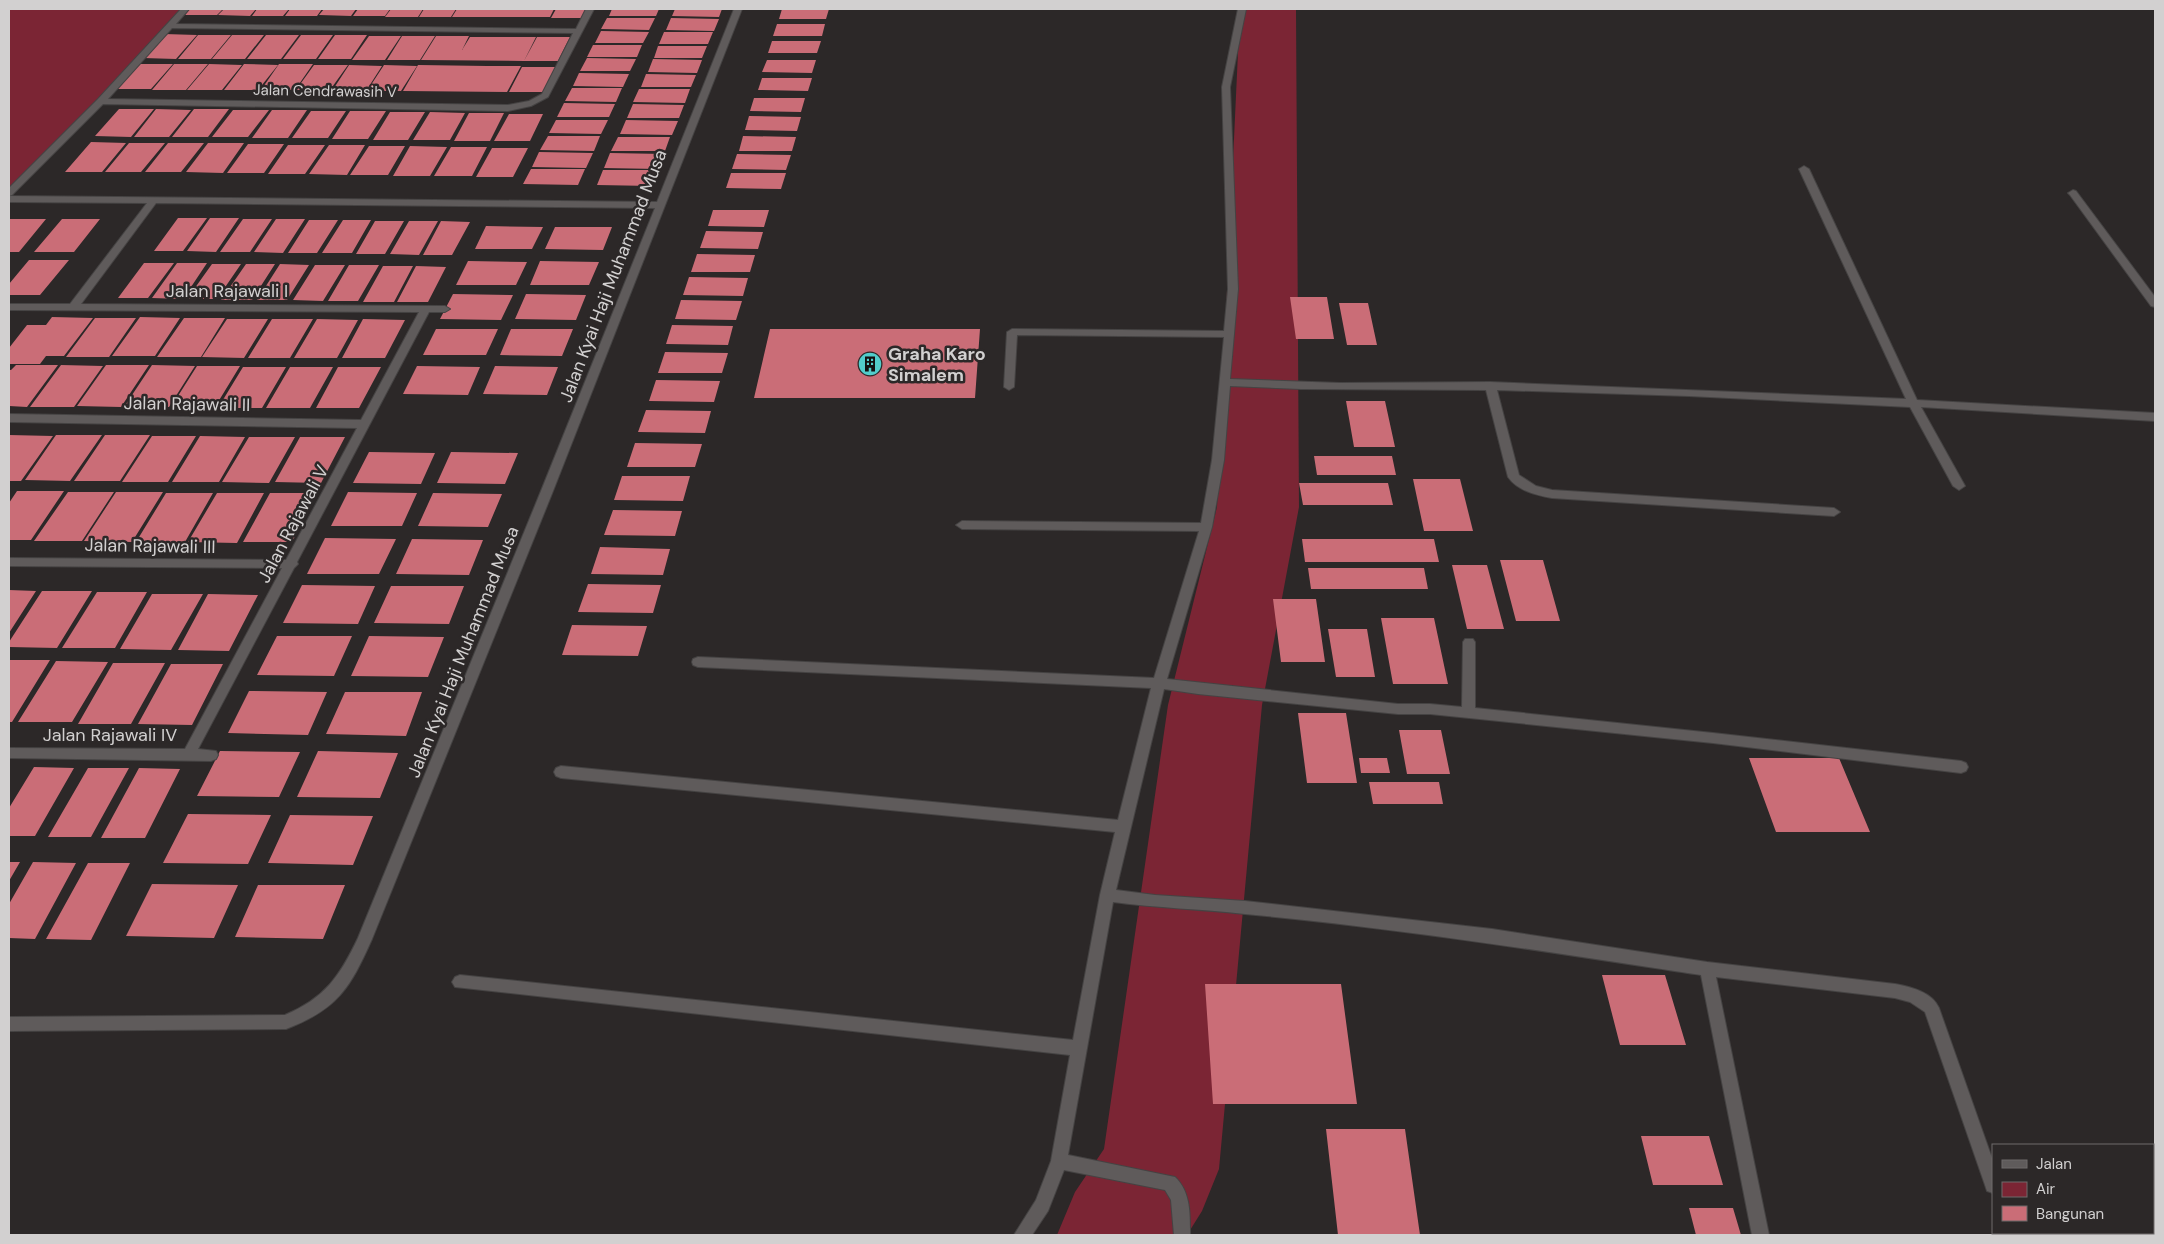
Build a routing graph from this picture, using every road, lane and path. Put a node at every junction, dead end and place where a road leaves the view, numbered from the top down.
1 (185, 9) edge
2 (590, 9) edge
3 (738, 9) edge
4 (1242, 9) edge
5 (169, 26) junction
6 (577, 31) junction
7 (101, 101) junction
8 (1804, 169) dead end
9 (9, 193) edge
10 (2073, 193) dead end
11 (9, 199) edge
12 (154, 200) junction
13 (659, 205) junction
14 (2155, 304) edge
15 (74, 306) junction
16 (9, 307) edge
17 (426, 309) junction
18 (445, 309) dead end
19 (1229, 334) junction
20 (1224, 382) junction
21 (1490, 385) junction
22 (1009, 387) dead end
23 (1913, 402) junction
24 (9, 418) edge
25 (2155, 418) edge
26 (365, 424) junction
27 (1959, 486) dead end
28 (1834, 512) dead end
29 (962, 525) dead end
30 (1206, 527) junction
31 (9, 562) edge
32 (292, 564) junction
33 (1469, 642) dead end
34 (698, 662) dead end
35 (1159, 683) junction
36 (1468, 713) junction
37 (9, 754) edge
38 (189, 754) junction
39 (211, 755) dead end
40 (1961, 767) dead end
41 (562, 772) dead end
42 (1124, 827) junction
43 (1107, 895) junction
44 (1707, 969) junction
45 (460, 982) dead end
46 (9, 1024) edge
47 (1079, 1048) junction
48 (1058, 1161) junction
49 (1992, 1182) edge
50 (1022, 1235) edge
51 (1182, 1235) edge
52 (1760, 1235) edge

1 - 5 street
2 - 6 street
3 - 13 street, Jalan Kyai Haji Muhammad Musa
4 - 19 street
5 - 6 street
5 - 7 street
6 - 7 street, Jalan Cendrawasih V
7 - 9 street
8 - 23 street
10 - 14 street
11 - 12 street
12 - 13 street
12 - 15 street
13 - 46 street, Jalan Kyai Haji Muhammad Musa
15 - 16 street, Jalan Rajawali I
15 - 17 street, Jalan Rajawali I
17 - 18 street, Jalan Rajawali I
17 - 26 street, Jalan Rajawali V
19 - 20 street
19 - 22 street
20 - 21 street
20 - 30 street
21 - 23 street
21 - 28 street
23 - 25 street
23 - 27 street
24 - 26 street, Jalan Rajawali II
26 - 32 street, Jalan Rajawali V
29 - 30 street
30 - 35 street
31 - 32 street, Jalan Rajawali III
32 - 38 street, Jalan Rajawali V
33 - 36 street
34 - 35 street
35 - 36 street
35 - 42 street
36 - 40 street
37 - 38 street, Jalan Rajawali IV
38 - 39 street, Jalan Rajawali IV
41 - 42 street
42 - 43 street
43 - 44 street
43 - 47 street
44 - 49 street
44 - 52 street
45 - 47 street
47 - 48 street
48 - 50 street
48 - 51 street

